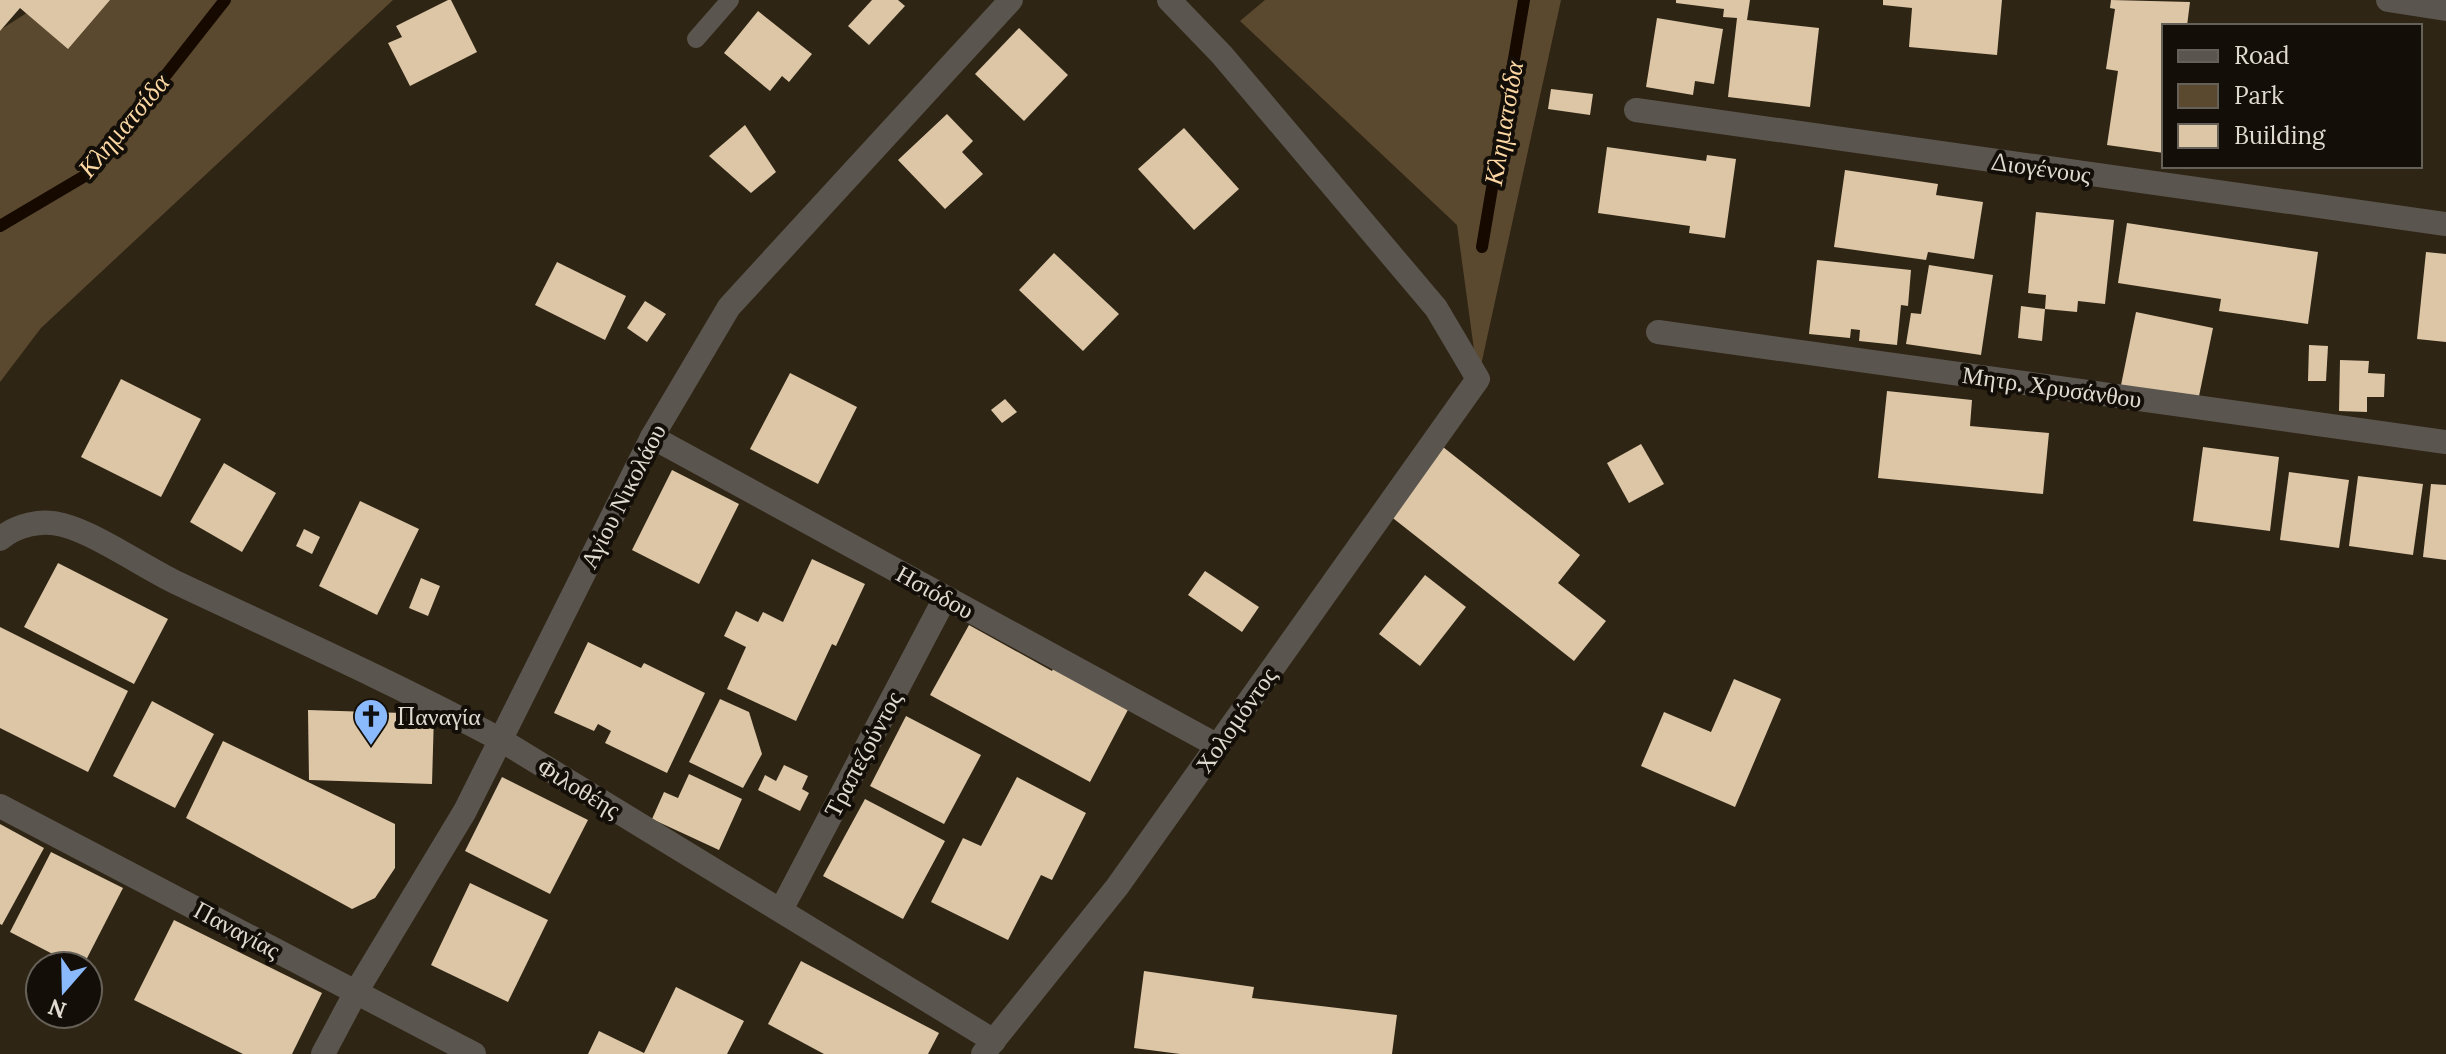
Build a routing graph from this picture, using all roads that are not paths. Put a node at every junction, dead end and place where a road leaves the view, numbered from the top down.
1 (730, 0) edge
2 (1011, 0) edge
3 (1169, 0) edge
4 (2388, 0) edge
5 (2446, 9) edge
6 (696, 39) dead end
7 (1636, 110) dead end
8 (2446, 224) edge
9 (1658, 332) dead end
10 (652, 437) junction
11 (2446, 442) edge
12 (0, 539) edge
13 (945, 598) junction
14 (501, 740) junction
15 (1218, 746) junction
16 (0, 806) edge
17 (781, 910) junction
18 (356, 992) junction
19 (988, 1047) edge
20 (323, 1054) edge
21 (474, 1054) edge

1 - 6 lane
2 - 10 street, Αγίου Νικολάου
3 - 15 street, Χολομόντος
4 - 5 street
7 - 8 street, Διογένους
9 - 11 street, Μητρ. Χρυσάνθου
10 - 13 street, Ησιόδου
10 - 14 street, Αγίου Νικολάου
12 - 14 street, Φιλοθέης
13 - 15 street, Ησιόδου
13 - 17 street, Τραπεζούντος
14 - 17 street, Φιλοθέης
14 - 18 street, Αγίου Νικολάου
15 - 19 street, Χολομόντος
16 - 18 street, Παναγίας
17 - 19 street, Φιλοθέης
18 - 20 street, Αγίου Νικολάου
18 - 21 street, Παναγίας

